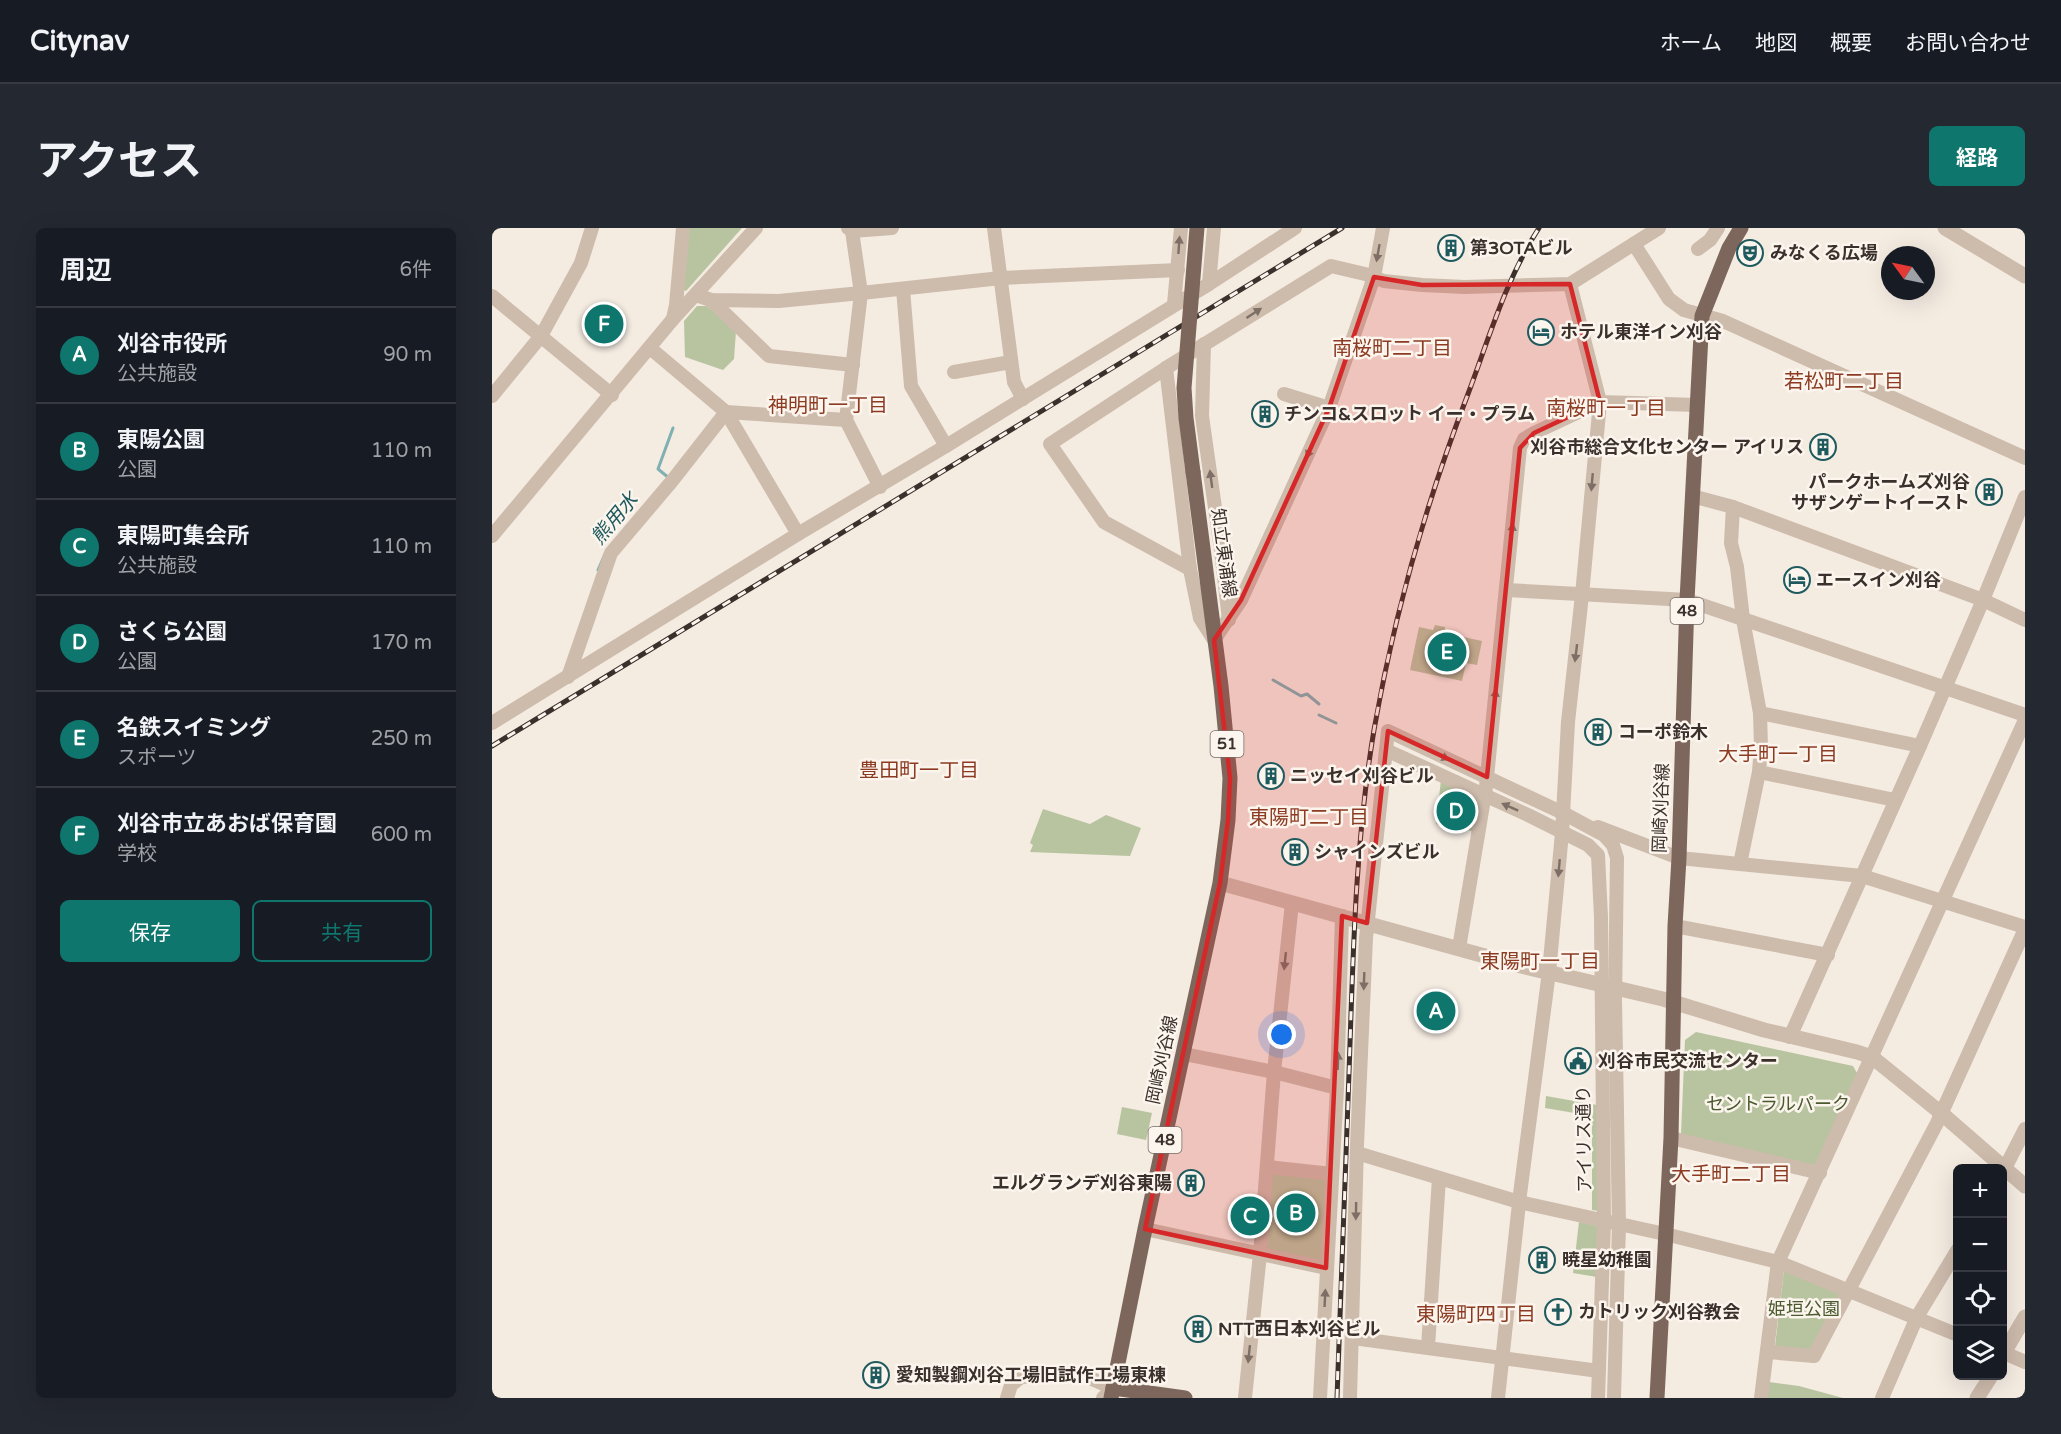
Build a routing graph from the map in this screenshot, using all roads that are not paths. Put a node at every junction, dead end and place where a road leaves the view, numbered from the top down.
1 (592, 228) edge
2 (683, 228) edge
3 (756, 228) edge
4 (892, 228) edge
5 (994, 228) edge
6 (1181, 228) edge
7 (1197, 228) edge
8 (1214, 228) edge
9 (1295, 228) edge
10 (1383, 228) edge
11 (1659, 228) edge
12 (1708, 228) edge
13 (1718, 228) edge
14 (1741, 228) edge
15 (1945, 228) edge
16 (850, 230) edge
17 (1634, 244) junction
18 (1178, 270) junction
19 (2025, 276) edge
20 (1374, 277) junction
21 (1000, 278) junction
22 (1209, 284) junction
23 (1570, 284) junction
24 (903, 289) junction
25 (861, 293) junction
26 (696, 295) junction
27 (492, 296) edge
28 (711, 300) junction
29 (1174, 304) junction
30 (1702, 316) junction
31 (673, 319) junction
32 (541, 336) junction
33 (1204, 344) junction
34 (650, 348) junction
35 (1011, 362) junction
36 (853, 365) junction
37 (1166, 368) junction
38 (954, 372) dead end
39 (1284, 394) dead end
40 (612, 395) junction
41 (492, 396) edge
42 (1023, 399) junction
43 (1600, 402) junction
44 (1697, 405) junction
45 (1329, 408) junction
46 (726, 412) junction
47 (846, 420) junction
48 (946, 446) junction
49 (2025, 458) edge
50 (880, 487) junction
51 (1692, 496) junction
52 (2025, 497) edge
53 (1733, 507) junction
54 (2021, 518) edge
55 (798, 534) junction
56 (492, 536) edge
57 (1190, 568) junction
58 (1506, 590) junction
59 (1582, 595) junction
60 (1687, 600) junction
61 (1983, 600) junction
62 (1743, 619) junction
63 (1228, 620) junction
64 (2025, 620) edge
65 (1214, 639) junction
66 (568, 677) junction
67 (1945, 688) junction
68 (1760, 714) junction
69 (2025, 715) edge
70 (2025, 720) edge
71 (492, 723) edge
72 (1920, 746) junction
73 (1386, 750) junction
74 (1759, 771) junction
75 (1487, 777) junction
76 (1483, 795) junction
77 (1895, 800) junction
78 (1563, 813) junction
79 (1562, 833) junction
80 (1679, 858) junction
81 (1740, 864) junction
82 (1862, 876) junction
83 (1220, 883) junction
84 (1942, 901) junction
85 (1292, 903) junction
86 (1342, 916) junction
87 (1367, 923) junction
88 (1674, 926) junction
89 (2025, 928) edge
90 (1459, 948) junction
91 (1827, 955) junction
92 (1549, 972) junction
93 (1600, 984) junction
94 (1616, 988) junction
95 (1673, 1002) junction
96 (1790, 1037) junction
97 (1184, 1054) junction
98 (1872, 1057) junction
99 (1274, 1072) junction
100 (1337, 1088) junction
101 (1941, 1113) junction
102 (2025, 1129) edge
103 (1671, 1138) junction
104 (1357, 1153) junction
105 (1995, 1164) edge
106 (2007, 1166) edge
107 (1267, 1167) junction
108 (1820, 1173) junction
109 (1332, 1174) junction
110 (2007, 1174) edge
111 (1439, 1178) junction
112 (2025, 1186) edge
113 (1519, 1202) junction
114 (1604, 1221) junction
115 (1619, 1225) junction
116 (1145, 1229) junction
117 (1665, 1234) junction
118 (1260, 1254) junction
119 (1953, 1257) edge
120 (1778, 1262) junction
121 (1326, 1268) junction
122 (1848, 1291) junction
123 (1917, 1317) junction
124 (2025, 1317) edge
125 (1953, 1333) edge
126 (1353, 1338) junction
127 (1428, 1347) junction
128 (2007, 1347) edge
129 (1767, 1352) junction
130 (2007, 1355) edge
131 (1502, 1356) junction
132 (2025, 1362) edge
133 (1599, 1371) junction
134 (1988, 1380) edge
135 (1109, 1395) edge
136 (1007, 1398) edge
137 (1185, 1398) edge
138 (1245, 1398) edge
139 (1320, 1398) edge
140 (1350, 1398) edge
141 (1498, 1398) edge
142 (1598, 1398) edge
143 (1614, 1398) edge
144 (1657, 1398) edge
145 (1761, 1398) edge
146 (1882, 1398) edge
147 (1977, 1398) edge

1 - 32 street
2 - 31 street
3 - 26 street
4 - 16 street
5 - 21 street
18 -> 6 street
7 - 65 main road, 知立東浦線 / 51, bridge
8 - 22 street
9 - 22 street
10 -> 20 street
11 - 17 street
12 - 13 street
14 - 30 main road, 岡崎刈谷線 / 48
15 - 19 street
16 - 25 street
17 - 23 street
17 - 30 street
18 - 21 street
18 - 29 street
20 - 23 street
33 -> 20 street
20 - 45 street
21 - 24 street
21 - 35 street
22 - 29 street
23 - 43 street
24 - 25 street
24 - 48 street
25 - 28 street
25 - 36 street
26 - 28 street
26 - 31 street
27 - 32 street
28 - 36 street
29 - 42 street
30 - 44 main road, 岡崎刈谷線 / 48
30 - 49 street
31 - 34 street
32 - 40 street
32 - 41 street
33 - 37 street
63 -> 33 street
34 - 40 street
34 - 46 street
35 - 38 street
35 - 42 street
36 - 47 street
37 - 57 street
37 - 57 street
39 - 45 street
40 - 56 street
42 - 48 street
43 - 44 street
58 -> 43 street
43 -> 59 street
44 - 51 main road, 岡崎刈谷線 / 48
45 -> 63 street
46 - 47 street
46 - 55 street
46 - 66 street
47 - 50 street
48 - 50 street
50 - 55 street
51 - 53 street
51 - 60 main road, 岡崎刈谷線 / 48
52 - 54 street
53 - 61 street
53 - 62 street
54 - 61 street
55 - 66 street
57 - 65 street
58 - 59 street
75 -> 58 street
59 - 60 street
59 -> 78 street
60 - 62 street
60 - 80 main road, 岡崎刈谷線 / 48
61 - 64 street
61 - 67 street
62 - 67 street
62 - 68 street
63 - 65 street
65 - 83 main road, 知立東浦線 / 51
66 - 71 street
67 - 69 street
67 - 72 street
68 - 72 street
68 - 74 street
70 - 84 street
72 - 77 street
73 -> 75 street
73 - 76 street
73 - 87 street
74 - 77 street
74 - 81 street
75 - 76 street
75 - 78 street
79 -> 76 street
76 - 90 street
77 - 82 street
78 - 79 street
78 - 80 street
78 - 94 street
79 -> 92 street
79 - 93 street, アイリス通り
80 - 81 street
80 - 88 main road, 岡崎刈谷線 / 48
81 - 82 street
82 - 84 street
82 - 91 street
83 - 85 street
83 - 97 main road, 岡崎刈谷線 / 48
84 - 89 street
84 - 98 street
85 - 86 street
85 -> 99 street
86 - 87 street
100 -> 86 street
87 - 90 street
87 -> 104 street
88 - 91 street
88 - 95 main road, 岡崎刈谷線 / 48
89 - 101 street
90 - 92 street
91 - 96 street
92 - 93 street
92 - 113 street
93 - 94 street
93 - 114 street, アイリス通り
94 - 95 street
94 - 115 street
95 - 96 street
95 - 103 main road, 岡崎刈谷線 / 48
96 - 98 street
97 - 99 street
97 - 116 main road, 岡崎刈谷線 / 48
98 - 101 street
98 - 108 street
99 - 100 street
99 - 107 street
100 - 109 street
101 - 105 street
101 - 122 street
102 - 106 street
103 - 108 street
103 - 117 main road, 岡崎刈谷線 / 48
104 - 111 street
104 -> 126 street
107 - 109 street
107 - 118 street
108 - 120 street
109 - 121 street
110 - 112 street
111 - 113 street
111 - 127 street
113 - 114 street
113 - 131 street
114 - 115 street
114 - 133 street, アイリス通り
115 - 117 street
115 - 143 street
116 - 118 street
116 - 135 main road, 岡崎刈谷線 / 48
117 - 120 street
117 - 144 main road, 岡崎刈谷線 / 48
118 - 121 street
118 -> 138 street
119 - 123 street
120 - 122 street
120 - 129 street
139 -> 121 street
122 - 123 street
122 - 129 street
123 - 125 street
123 - 146 street
124 - 128 street
126 - 127 street
126 - 140 street
127 - 131 street
129 - 145 street
130 - 132 street
131 - 133 street
131 - 141 street
133 - 142 street, アイリス通り
134 - 147 street
135 - 136 street
135 - 137 main road

